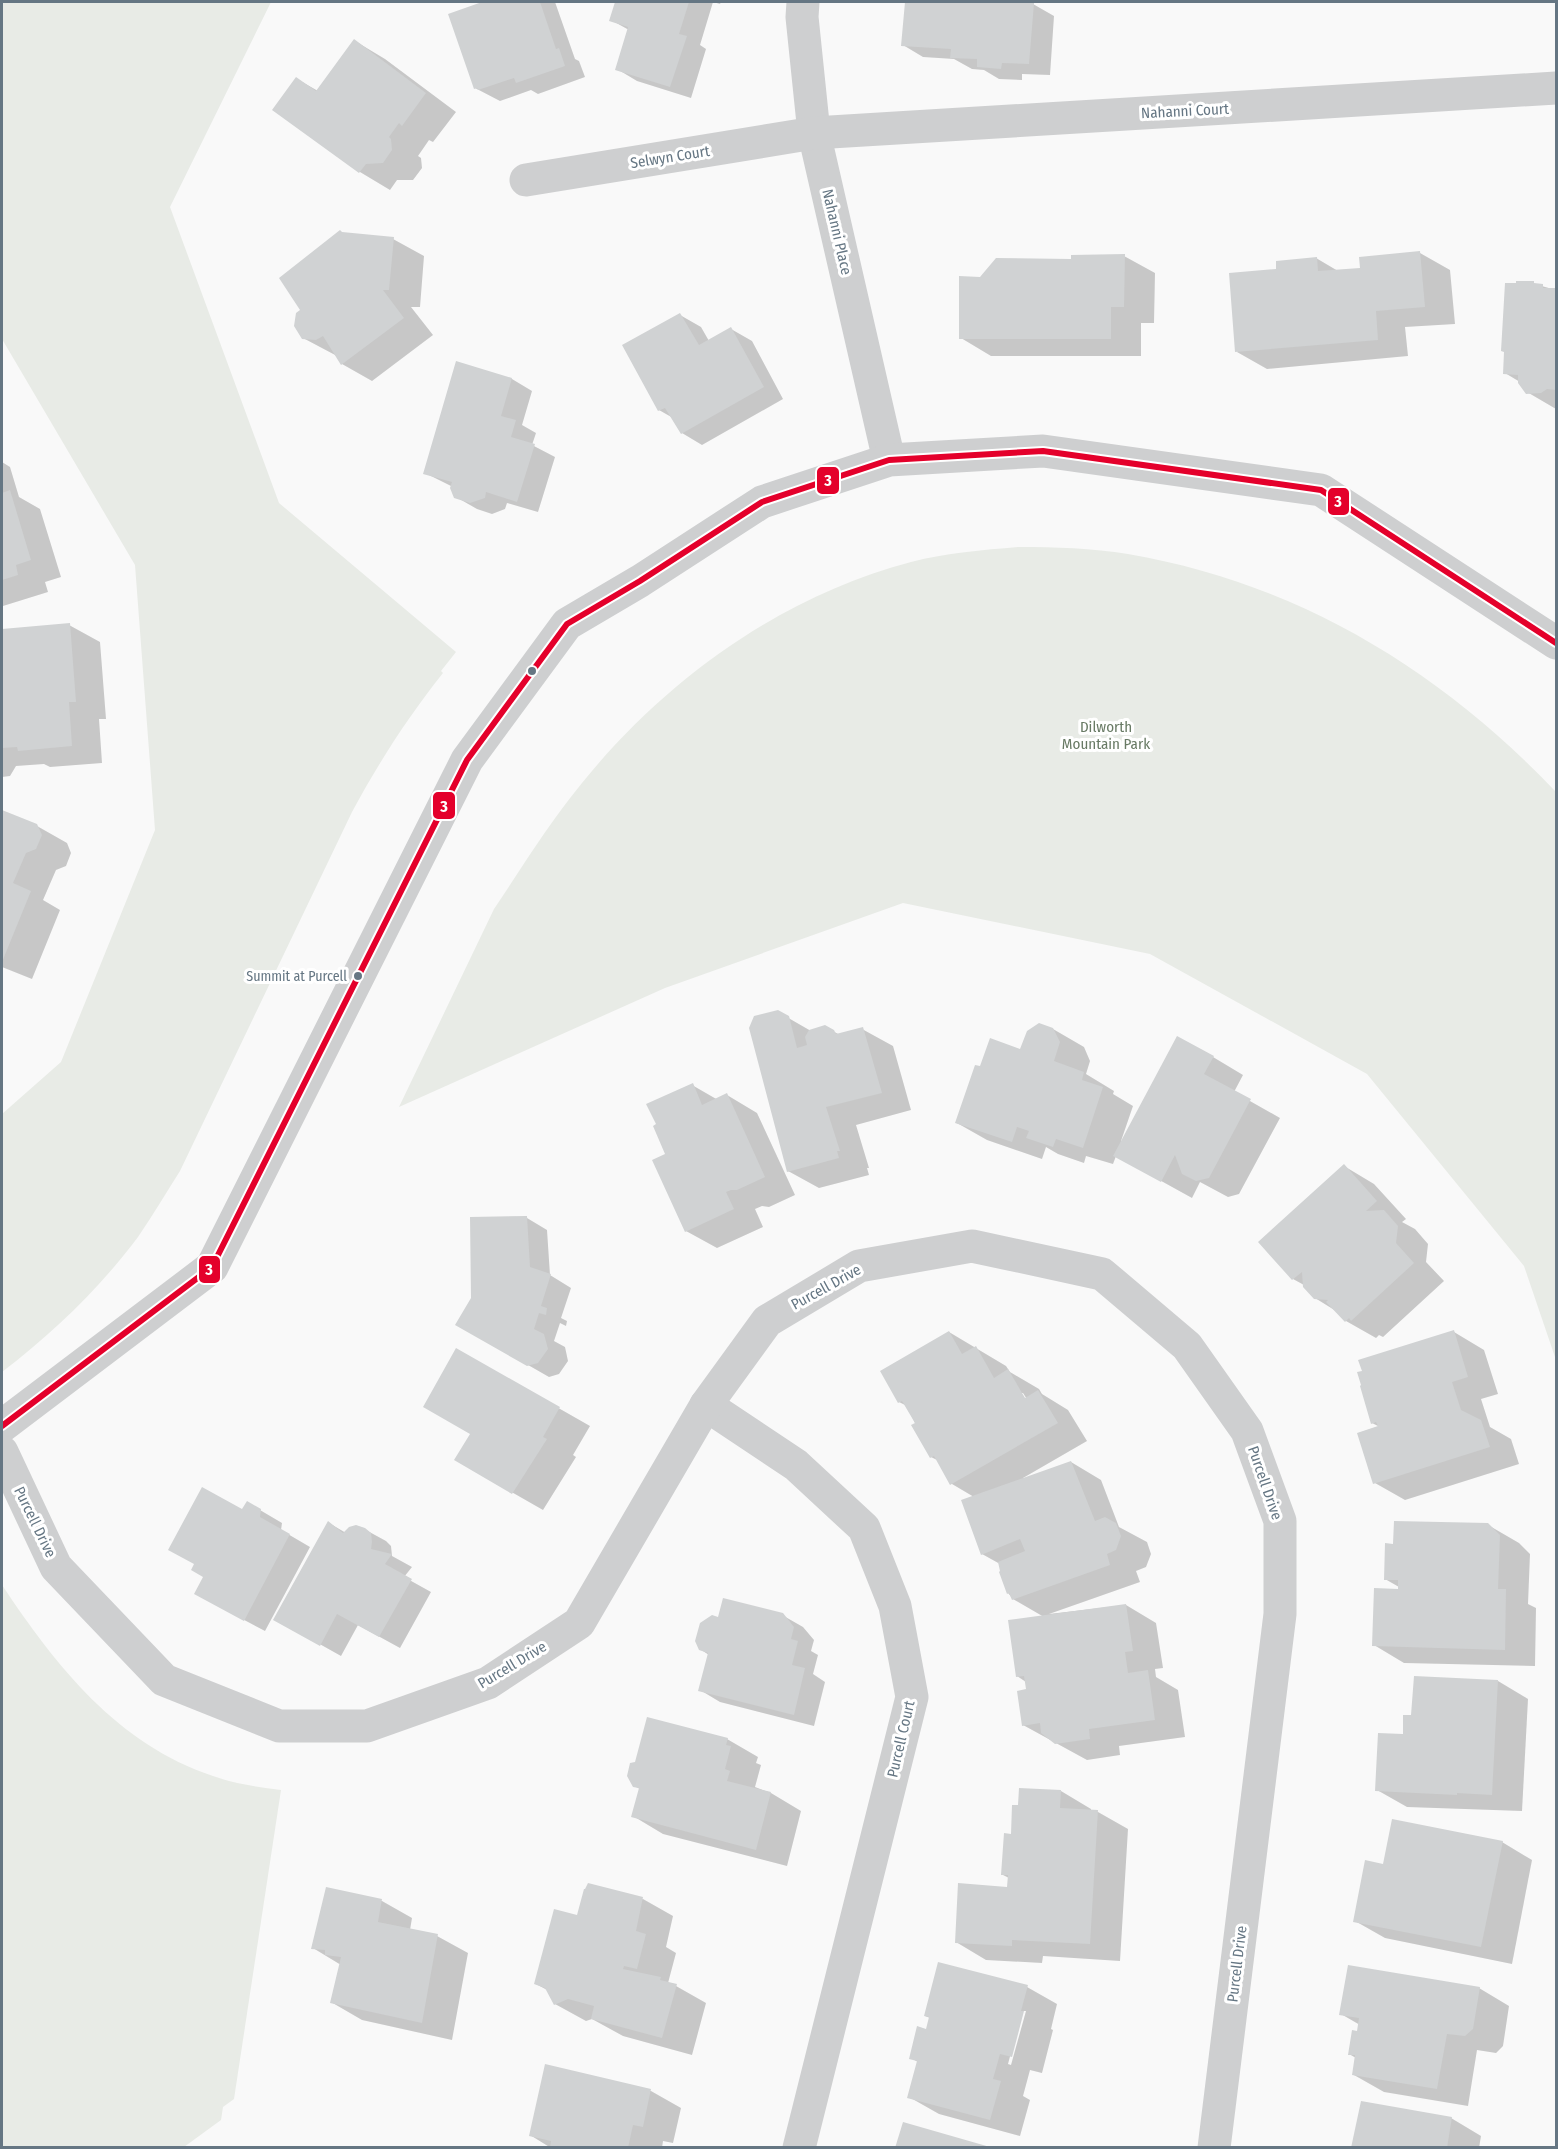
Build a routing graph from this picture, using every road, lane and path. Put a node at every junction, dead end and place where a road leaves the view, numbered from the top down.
1 (803, 2) edge
2 (1557, 88) edge
3 (814, 133) junction
4 (526, 180) dead end
5 (889, 460) junction
6 (1557, 643) edge
7 (706, 1405) junction
8 (2, 1426) edge
9 (2, 1452) edge
10 (799, 2148) edge
11 (1214, 2148) edge

1 - 3 street, Nahanni Place
2 - 3 street, Nahanni Court
3 - 4 street, Selwyn Court
3 - 5 street, Nahanni Place
5 - 6 street
5 - 8 street
7 - 9 street, Purcell Drive
7 - 10 street, Purcell Court
7 - 11 street, Purcell Drive

